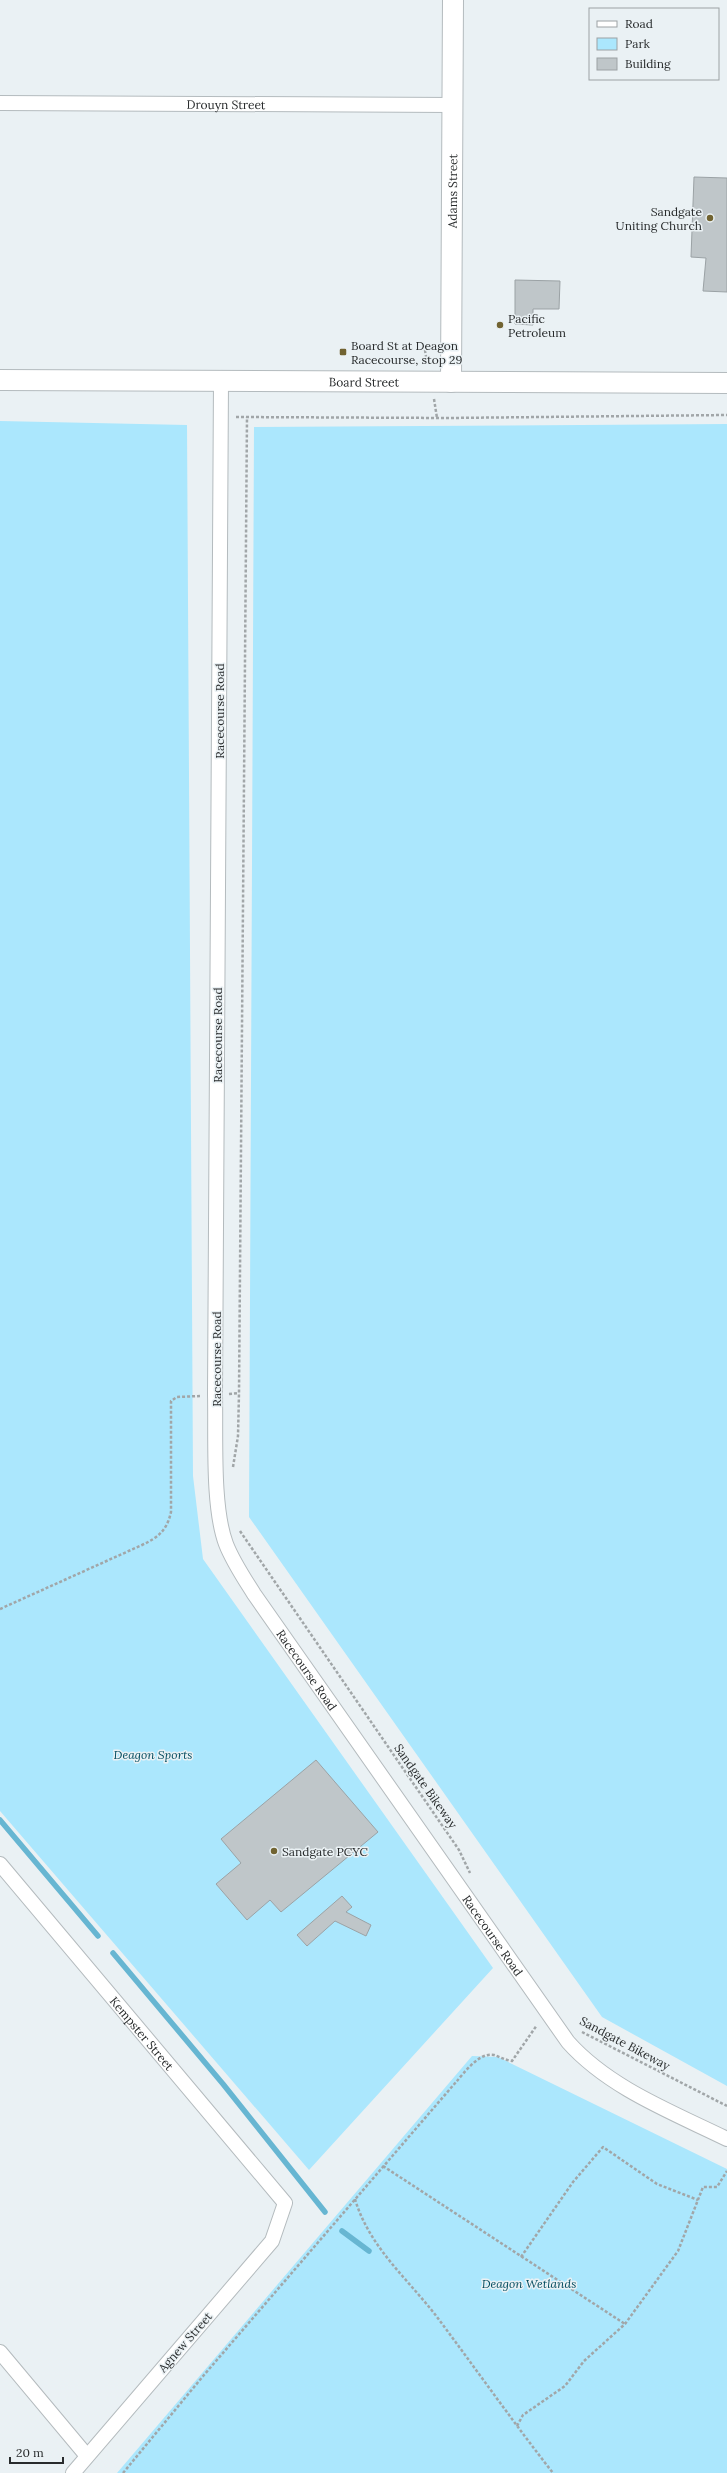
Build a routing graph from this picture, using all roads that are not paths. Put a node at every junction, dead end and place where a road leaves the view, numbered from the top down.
1 (453, 0) edge
2 (0, 103) edge
3 (453, 105) junction
4 (0, 380) edge
5 (221, 381) junction
6 (451, 382) junction
7 (727, 383) edge
8 (0, 1864) edge
9 (727, 2139) edge
10 (285, 2203) joint
11 (0, 2352) edge
12 (87, 2456) junction
13 (73, 2473) edge

1 - 3 main road, Adams Street
2 - 3 street, Drouyn Street
3 - 6 main road, Adams Street
4 - 5 main road, Board Street
5 - 6 main road, Board Street
5 - 9 street, Racecourse Road
6 - 7 main road, Board Street
8 - 10 street, Kempster Street
10 - 12 street, Agnew Street
11 - 12 street
12 - 13 street, Agnew Street

